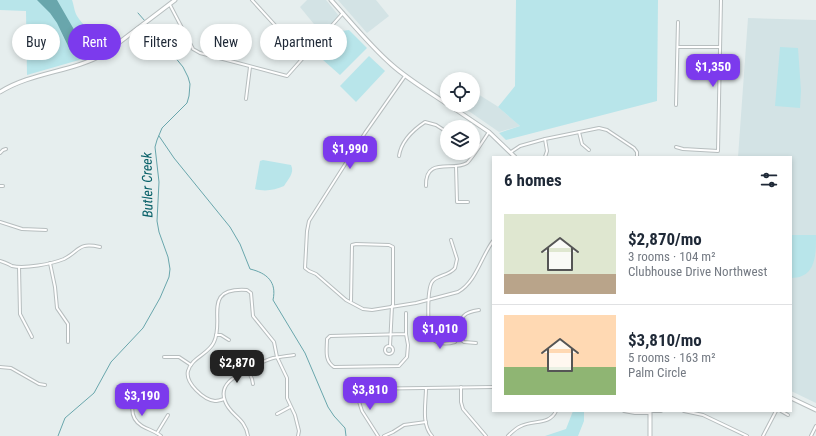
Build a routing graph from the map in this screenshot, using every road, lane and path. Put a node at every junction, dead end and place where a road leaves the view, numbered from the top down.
1 (175, 0) edge
2 (252, 0) edge
3 (332, 0) edge
4 (721, 0) edge
5 (170, 5) junction
6 (343, 13) junction
7 (678, 22) dead end
8 (273, 24) edge
9 (333, 24) edge
10 (678, 47) junction
11 (720, 48) junction
12 (301, 60) edge
13 (250, 67) junction
14 (404, 76) junction
15 (0, 92) edge
16 (246, 99) dead end
17 (440, 99) edge
18 (676, 105) dead end
19 (460, 112) edge
20 (440, 128) edge
21 (489, 132) junction
22 (578, 132) junction
23 (545, 139) junction
24 (480, 144) edge
25 (676, 147) dead end
26 (6, 149) dead end
27 (589, 150) dead end
28 (511, 152) junction
29 (0, 153) edge
30 (399, 156) dead end
31 (514, 156) edge
32 (545, 156) edge
33 (637, 156) edge
34 (468, 160) edge
35 (456, 166) junction
36 (426, 186) dead end
37 (468, 202) dead end
38 (0, 222) edge
39 (46, 230) dead end
40 (451, 240) dead end
41 (492, 242) edge
42 (100, 247) dead end
43 (0, 261) edge
44 (50, 263) junction
45 (18, 266) junction
46 (429, 299) junction
47 (351, 301) junction
48 (392, 306) junction
49 (480, 310) dead end
50 (406, 313) dead end
51 (406, 334) junction
52 (216, 335) junction
53 (390, 335) junction
54 (32, 337) dead end
55 (458, 337) junction
56 (229, 340) dead end
57 (68, 342) dead end
58 (476, 343) dead end
59 (390, 346) junction
60 (294, 355) dead end
61 (164, 356) dead end
62 (277, 357) junction
63 (191, 365) junction
64 (0, 367) edge
65 (248, 370) junction
66 (253, 384) dead end
67 (45, 385) dead end
68 (139, 387) dead end
69 (461, 387) junction
70 (492, 387) edge
71 (426, 388) junction
72 (792, 398) edge
73 (224, 399) junction
74 (290, 407) junction
75 (816, 410) edge
76 (556, 412) edge
77 (630, 412) edge
78 (651, 412) edge
79 (689, 412) edge
80 (704, 412) edge
81 (775, 412) edge
82 (782, 412) edge
83 (277, 414) dead end
84 (168, 415) dead end
85 (703, 415) junction
86 (788, 415) dead end
87 (426, 422) junction
88 (816, 426) edge
89 (157, 433) junction
90 (162, 436) edge
91 (248, 436) edge
92 (298, 436) edge
93 (378, 436) edge
94 (384, 436) edge
95 (432, 436) edge
96 (486, 436) edge
97 (508, 436) edge
98 (650, 436) edge
99 (747, 436) edge
100 (763, 436) edge
101 (811, 436) edge

1 - 5 main road
2 - 8 street
3 - 6 main road
4 - 11 street
5 - 13 street
5 - 15 main road
6 - 9 street
6 - 14 main road
7 - 10 street
10 - 11 street
10 - 18 street
11 - 25 street
12 - 13 street
13 - 16 street
14 - 17 main road
14 - 47 street
19 - 21 main road
20 - 30 street
21 - 24 street
21 - 28 main road
22 - 23 street
22 - 27 street
22 - 33 street
23 - 28 street
23 - 32 street
26 - 29 street
28 - 31 main road
34 - 35 street
35 - 36 street
35 - 37 street
38 - 39 street
40 - 46 street
41 - 46 street
42 - 44 street
43 - 45 street
44 - 45 street
44 - 57 street
45 - 54 street
46 - 48 street
46 - 55 street
47 - 48 street
47 - 48 street
48 - 53 street
49 - 55 street
50 - 51 street
51 - 53 street
51 - 53 street
52 - 56 street
52 - 62 street
52 - 63 street
53 - 59 street
55 - 58 street
59 - 59 street
60 - 62 street
61 - 63 street
62 - 65 street
62 - 74 street
63 - 73 street
64 - 67 street
65 - 66 street
65 - 73 street
68 - 89 street
69 - 70 street
69 - 71 street
69 - 96 street
71 - 87 street
71 - 93 street
72 - 75 main road
73 - 91 street
74 - 83 street
74 - 92 street
76 - 97 street
77 - 78 street
78 - 98 main road
79 - 85 street
80 - 85 street
81 - 100 street
82 - 86 street
84 - 89 street
85 - 99 street
87 - 94 street
87 - 95 street
88 - 101 street
89 - 90 street

